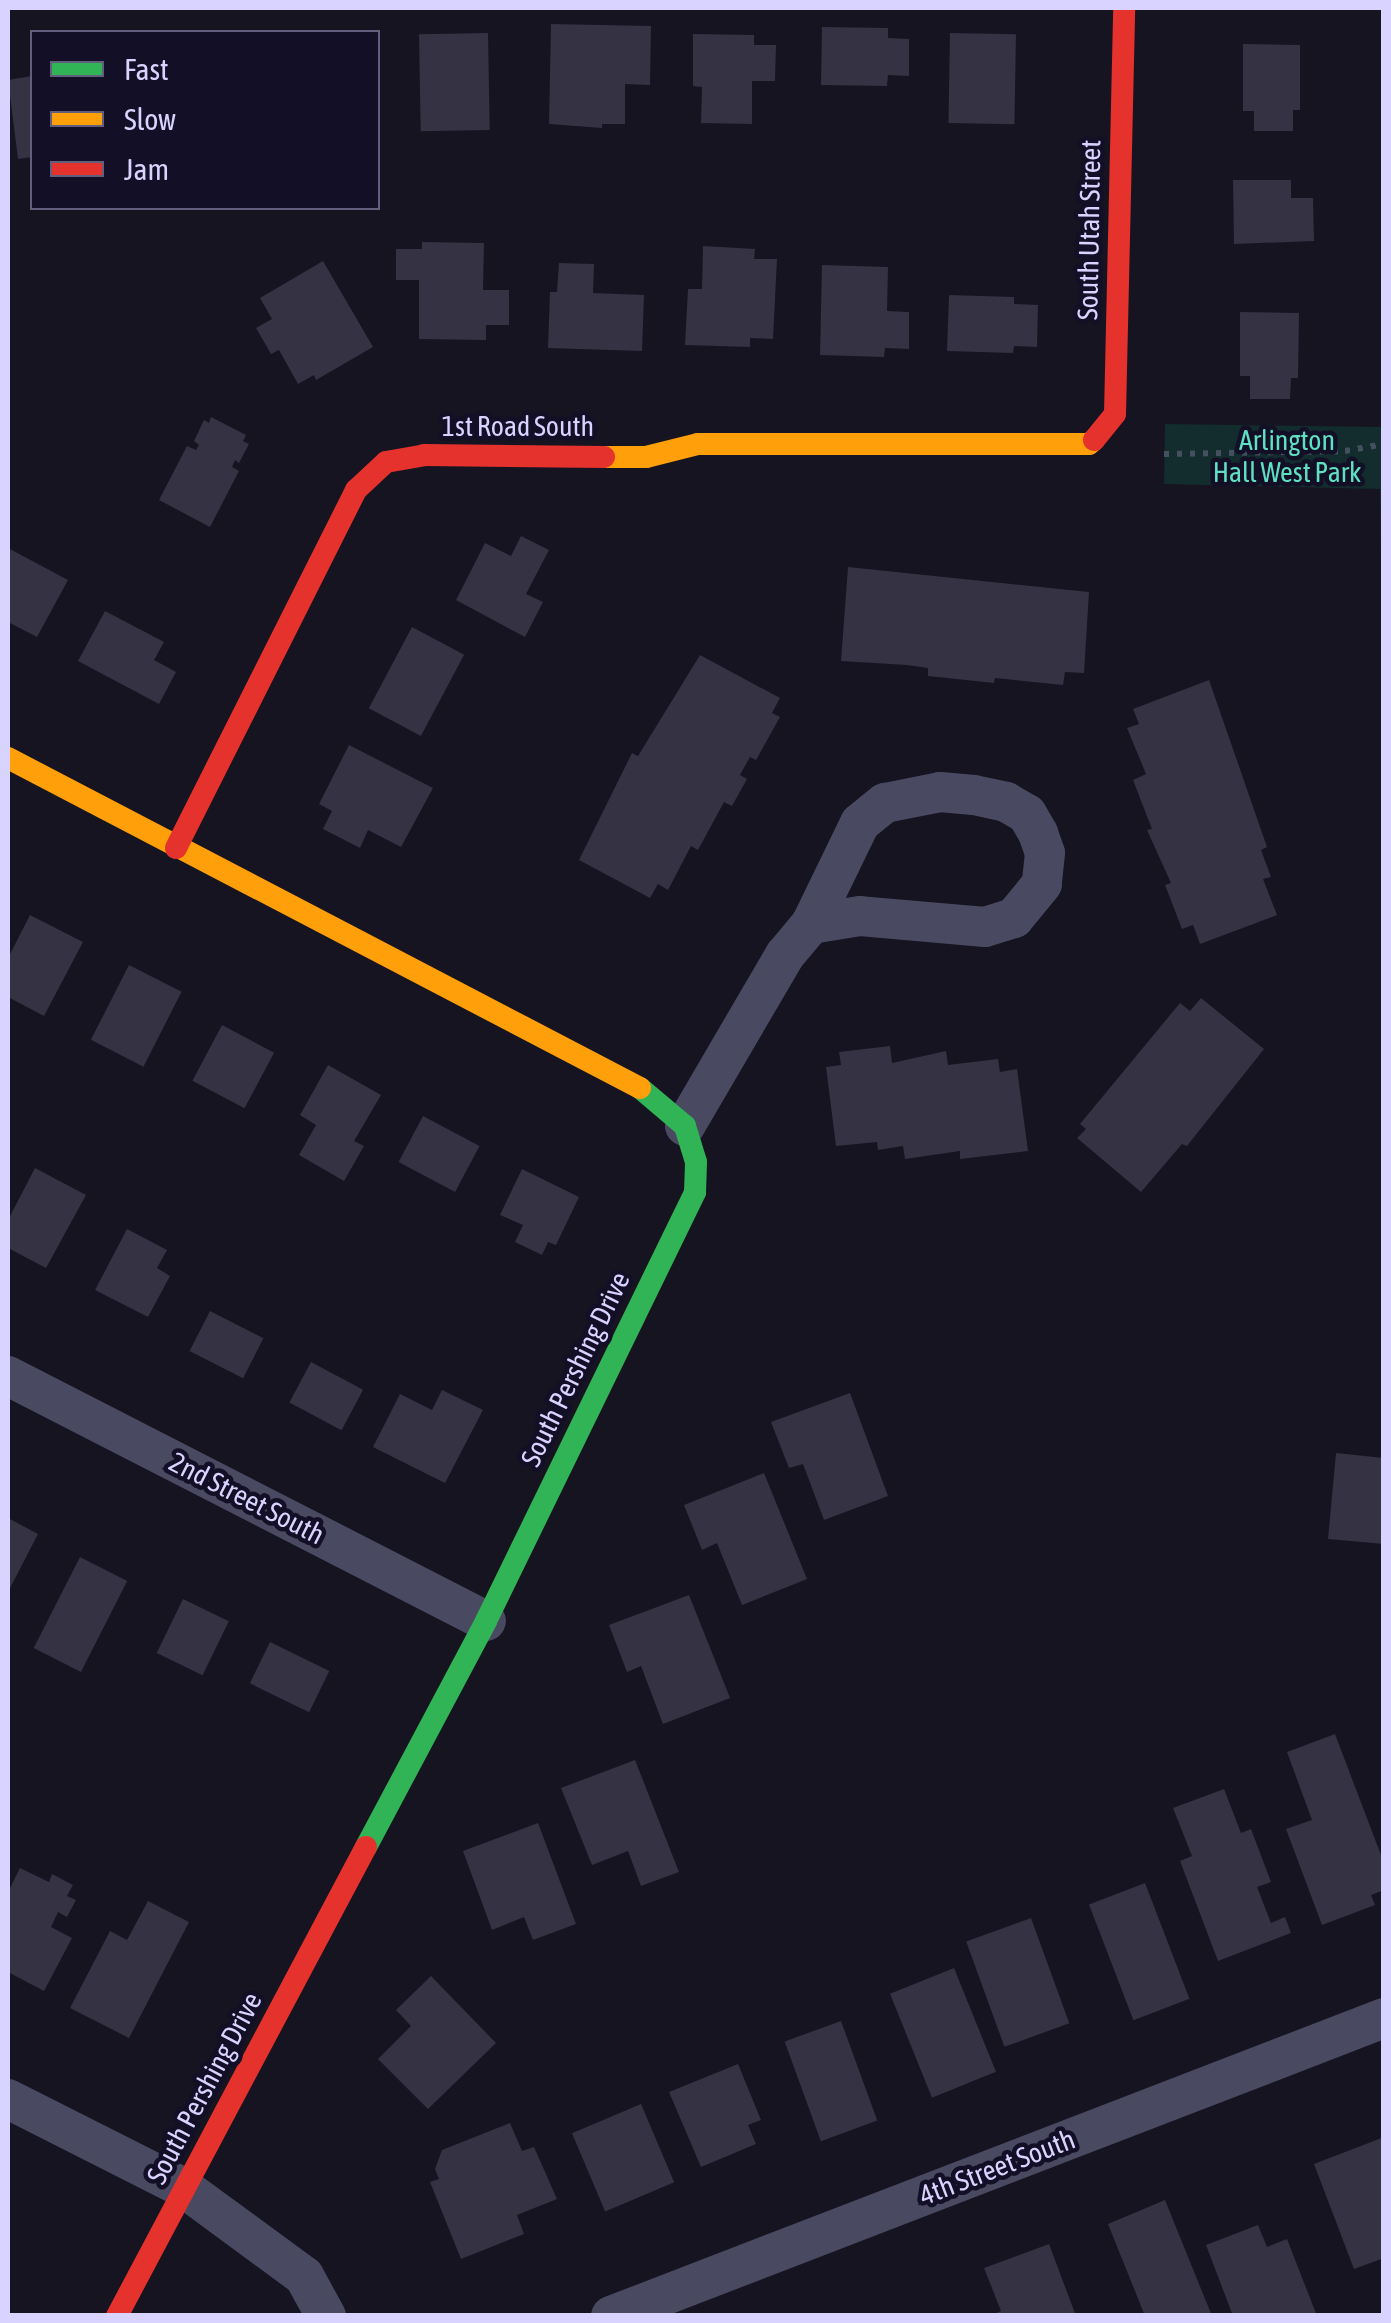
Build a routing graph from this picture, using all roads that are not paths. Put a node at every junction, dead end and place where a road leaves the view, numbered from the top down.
1 (1124, 8) edge
2 (1089, 444) joint
3 (8, 758) edge
4 (176, 848) junction
5 (811, 924) junction
6 (685, 1126) junction
7 (8, 1376) edge
8 (486, 1620) junction
9 (1384, 2018) edge
10 (8, 2099) edge
11 (184, 2188) junction
12 (116, 2316) edge
13 (326, 2316) edge
14 (611, 2316) edge

1 - 2 street, South Utah Street
2 - 4 street, 1st Road South
3 - 4 street
4 - 6 street
5 - 5 street
5 - 6 street
6 - 8 street, South Pershing Drive
7 - 8 street, 2nd Street South
8 - 11 street, South Pershing Drive
9 - 14 street, 4th Street South
10 - 11 street
11 - 12 street, South Pershing Drive
11 - 13 street

